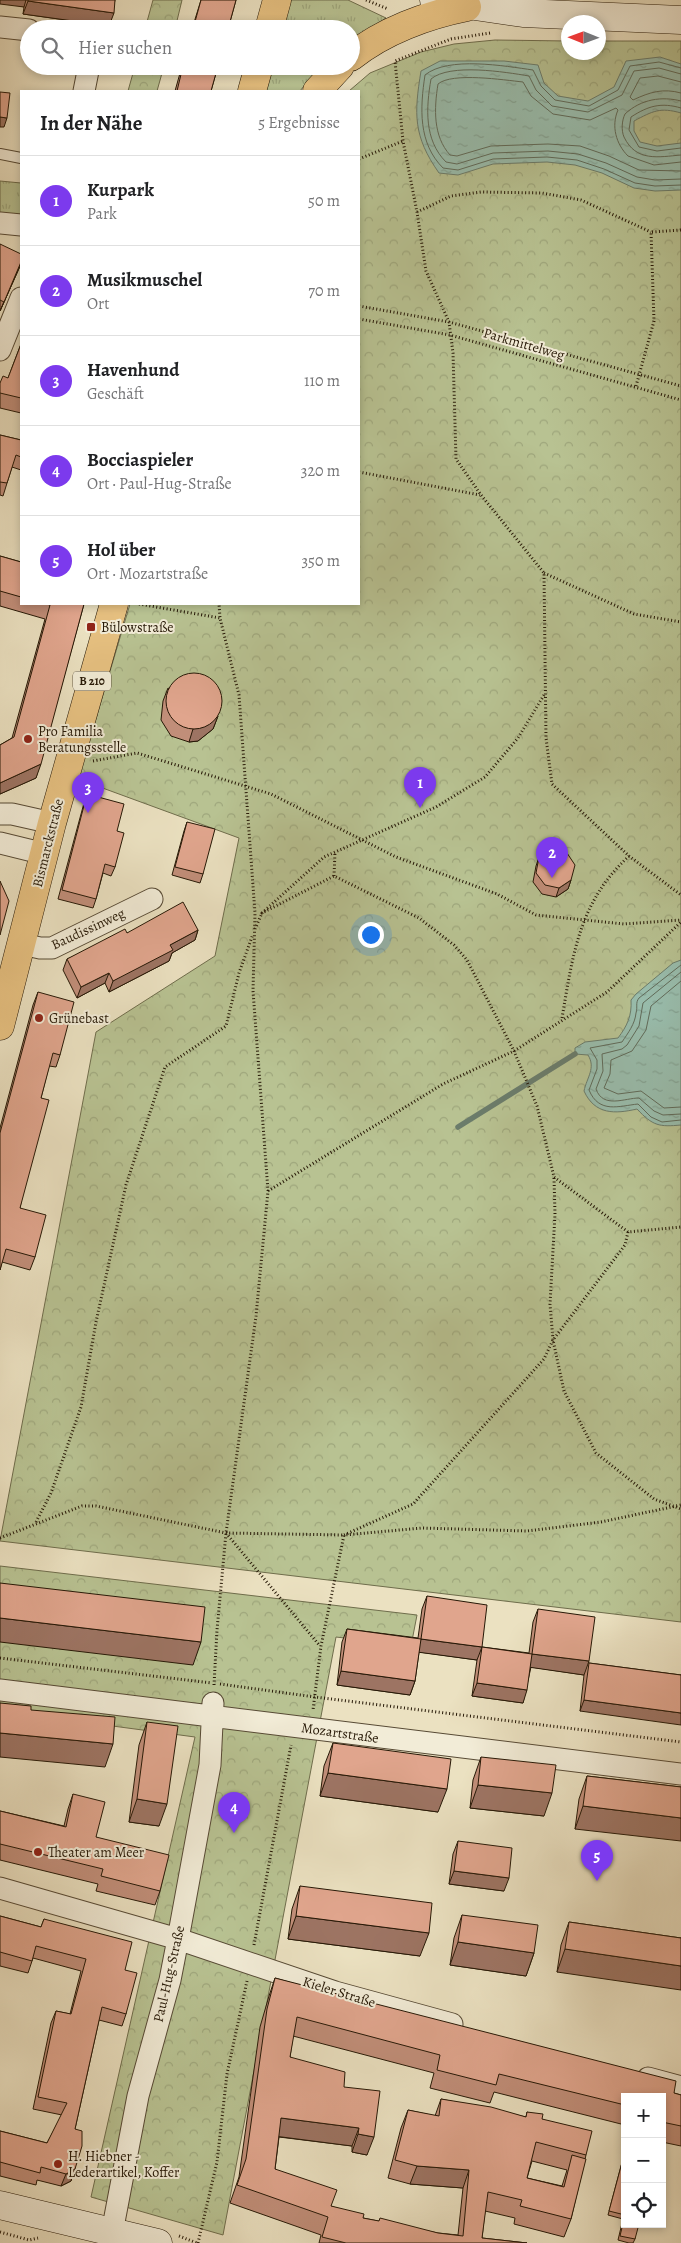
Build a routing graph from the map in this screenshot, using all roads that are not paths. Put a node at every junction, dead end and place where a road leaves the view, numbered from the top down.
1 (277, 0) edge
2 (434, 0) edge
3 (550, 0) edge
4 (467, 7) junction
5 (524, 13) junction
6 (271, 20) edge
7 (681, 20) edge
8 (360, 52) edge
9 (87, 75) edge
10 (256, 75) edge
11 (332, 75) edge
12 (84, 90) edge
13 (252, 90) edge
14 (318, 90) edge
15 (0, 154) edge
16 (20, 158) edge
17 (0, 223) edge
18 (20, 225) edge
19 (20, 300) edge
20 (0, 350) edge
21 (114, 605) edge
22 (0, 814) edge
23 (52, 823) junction
24 (0, 843) edge
25 (45, 854) junction
26 (152, 899) dead end
27 (22, 944) junction
28 (0, 1026) edge
29 (0, 1690) edge
30 (213, 1700) junction
31 (681, 1774) edge
32 (0, 1888) edge
33 (178, 1939) junction
34 (471, 2029) edge
35 (633, 2074) edge
36 (681, 2087) edge
37 (0, 2204) edge
38 (111, 2237) edge
39 (158, 2243) edge

1 - 6 main road
2 - 4 main road
3 - 5 main road
4 - 5 main road
4 - 8 main road
5 - 7 main road
9 - 12 street
10 - 13 main road
11 - 14 main road
15 - 16 lane
17 - 18 street
19 - 20 street
21 - 23 main road, Bismarckstraße / B 210
22 - 23 street
23 - 25 main road, Bismarckstraße / B 210
24 - 25 street
25 - 27 main road, Bismarckstraße / B 210
26 - 27 street, Baudissinweg
27 - 28 main road, Bismarckstraße / B 210
29 - 30 street, Mozartstraße
30 - 31 street, Mozartstraße
30 - 33 street, Paul-Hug-Straße
32 - 33 street, Kieler Straße
33 - 34 street, Kieler Straße
33 - 38 street, Paul-Hug-Straße
35 - 36 street
37 - 38 main road
38 - 39 main road

